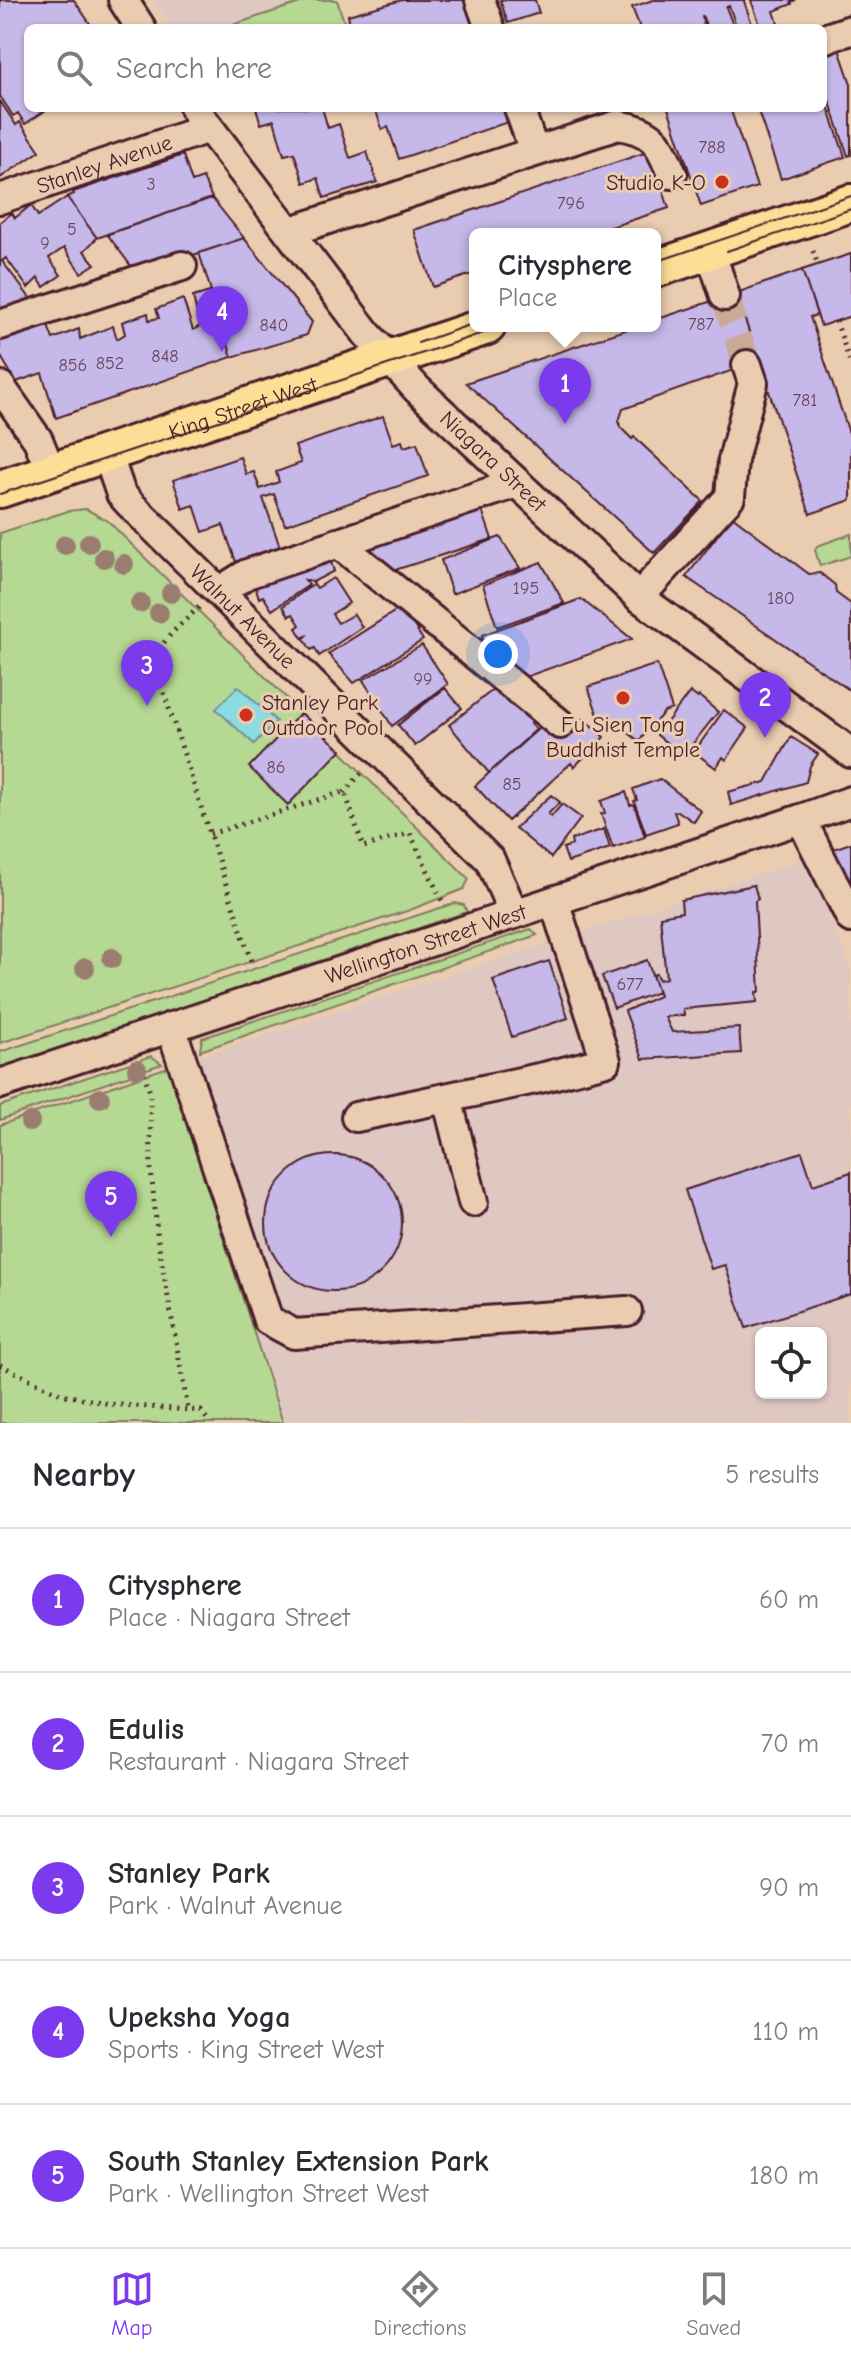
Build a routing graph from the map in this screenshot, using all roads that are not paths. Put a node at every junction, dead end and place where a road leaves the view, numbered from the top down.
1 (123, 0) edge
2 (480, 0) edge
3 (138, 24) edge
4 (489, 24) edge
5 (851, 30) edge
6 (827, 38) edge
7 (520, 112) edge
8 (202, 118) edge
9 (534, 151) junction
10 (672, 174) dead end
11 (0, 199) edge
12 (851, 203) edge
13 (291, 231) junction
14 (710, 250) junction
15 (182, 266) dead end
16 (661, 267) edge
17 (725, 296) tunnel mouth
18 (0, 325) edge
19 (469, 332) edge
20 (391, 358) junction
21 (747, 365) tunnel mouth
22 (0, 386) edge
23 (107, 453) junction
24 (51, 472) junction
25 (517, 483) junction
26 (0, 489) edge
27 (338, 543) junction
28 (639, 597) junction
29 (210, 599) junction
30 (560, 724) dead end
31 (851, 753) edge
32 (851, 801) edge
33 (801, 819) junction
34 (554, 901) junction
35 (514, 914) junction
36 (851, 918) edge
37 (171, 1027) junction
38 (0, 1084) edge
39 (447, 1098) junction
40 (356, 1117) dead end
41 (473, 1202) dead end
42 (627, 1311) dead end

1 - 3 street
2 - 4 street
5 - 6 street
7 - 9 street
8 - 11 street, Stanley Avenue
8 - 13 street, Niagara Street
9 - 10 street
9 - 13 street
12 - 14 main road
13 - 20 street, Niagara Street
14 - 16 main road
14 - 17 street
15 - 18 street
19 - 20 main road, King Street West
20 - 23 main road, King Street West
20 - 25 street, Niagara Street
21 - 28 street
22 - 24 street
23 - 24 main road, King Street West
23 - 29 street, Walnut Avenue
24 - 26 main road, King Street West
25 - 27 street
25 - 28 street, Niagara Street
27 - 29 street
27 - 30 street
28 - 31 street, Niagara Street
29 - 35 street, Walnut Avenue
32 - 33 street, Wellington Street West
33 - 34 street, Wellington Street West
33 - 36 street
34 - 35 street, Wellington Street West
34 - 39 street
35 - 37 street, Wellington Street West
37 - 38 street, Wellington Street West
37 - 42 street
39 - 40 street
39 - 41 street

